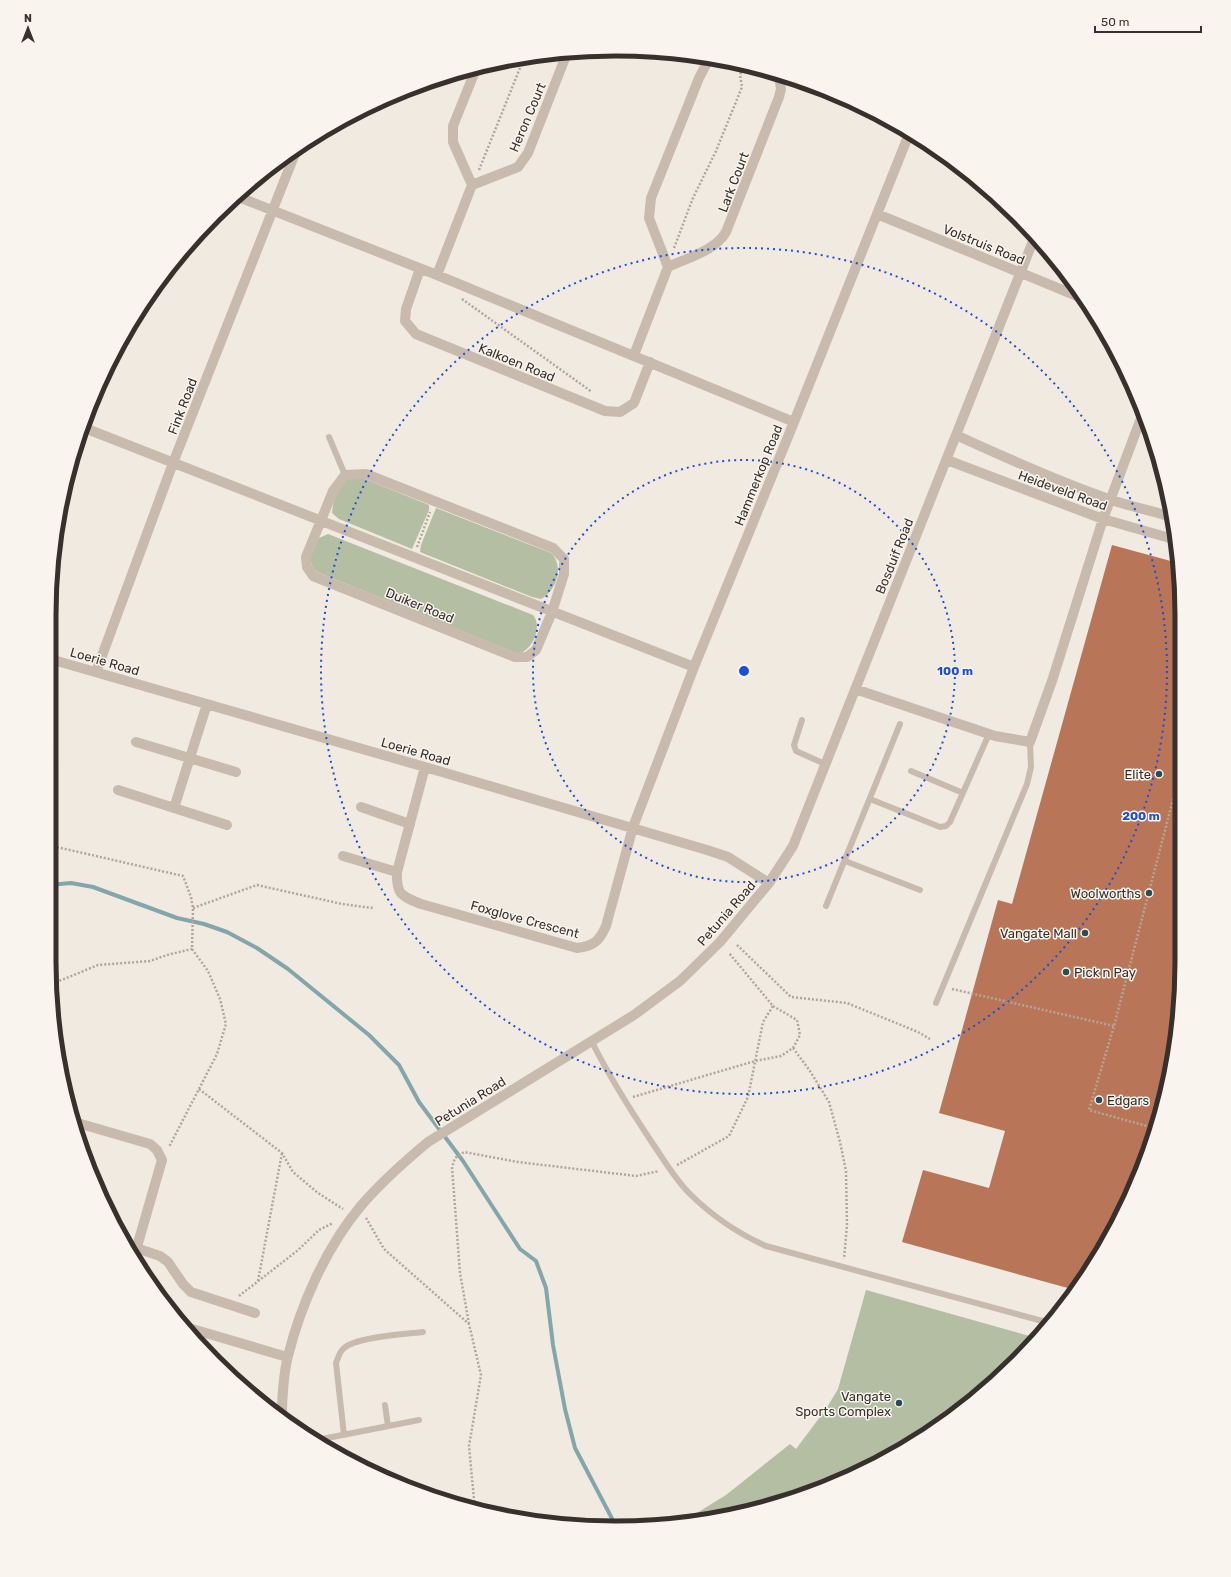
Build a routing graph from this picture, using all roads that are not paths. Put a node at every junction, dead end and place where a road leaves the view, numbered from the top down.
1 (565, 59) edge
2 (707, 64) edge
3 (474, 74) edge
4 (780, 81) edge
5 (907, 138) edge
6 (293, 159) edge
7 (472, 185) junction
8 (243, 199) edge
9 (272, 211) junction
10 (877, 214) junction
11 (1032, 243) edge
12 (668, 267) junction
13 (420, 269) junction
14 (1020, 272) junction
15 (437, 275) junction
16 (1073, 294) edge
17 (634, 355) junction
18 (650, 362) junction
19 (794, 422) junction
20 (1140, 422) edge
21 (88, 430) edge
22 (956, 435) junction
23 (329, 436) dead end
24 (946, 460) junction
25 (173, 463) junction
26 (345, 476) junction
27 (1111, 500) junction
28 (1166, 515) edge
29 (320, 519) junction
30 (1103, 519) junction
31 (1169, 538) edge
32 (552, 612) junction
33 (56, 661) edge
34 (694, 667) junction
35 (96, 672) junction
36 (855, 689) junction
37 (207, 704) junction
38 (802, 720) dead end
39 (900, 724) dead end
40 (989, 734) junction
41 (136, 742) dead end
42 (1030, 742) junction
43 (190, 759) junction
44 (825, 764) junction
45 (425, 767) junction
46 (911, 771) dead end
47 (236, 772) dead end
48 (118, 790) dead end
49 (963, 793) junction
50 (870, 799) junction
51 (361, 807) dead end
52 (174, 808) junction
53 (410, 824) junction
54 (227, 825) dead end
55 (632, 827) junction
56 (343, 856) dead end
57 (845, 861) junction
58 (397, 872) junction
59 (769, 882) junction
60 (920, 890) dead end
61 (826, 906) dead end
62 (936, 1003) dead end
63 (592, 1042) junction
64 (81, 1124) edge
65 (137, 1250) edge
66 (138, 1252) edge
67 (255, 1313) dead end
68 (1043, 1321) edge
69 (195, 1330) edge
70 (423, 1332) dead end
71 (288, 1357) junction
72 (385, 1405) dead end
73 (282, 1410) edge
74 (419, 1420) dead end
75 (388, 1426) junction
76 (344, 1435) junction
77 (324, 1439) edge

1 - 7 street, Heron Court
2 - 12 street
3 - 7 street
4 - 12 street, Lark Court
5 - 10 street, Hammerkop Road
6 - 9 street, Fink Road
7 - 15 street
8 - 9 street
9 - 13 street
9 - 25 street, Fink Road
10 - 14 street, Volstruis Road
10 - 19 street, Hammerkop Road
11 - 14 street, Bosduif Road
12 - 17 street
13 - 15 street
13 - 18 street, Kalkoen Road
14 - 16 street, Volstruis Road
14 - 22 street, Bosduif Road
15 - 17 street
17 - 18 street
18 - 19 street
19 - 34 street, Hammerkop Road
20 - 27 street
21 - 25 street
22 - 24 street, Bosduif Road
22 - 27 street, Heideveld Road
23 - 26 lane
24 - 30 street, Heideveld Road
24 - 36 street, Bosduif Road
25 - 29 street
25 - 35 street, Fink Road
26 - 29 street, Duiker Road
26 - 32 street, Duiker Road
27 - 28 street, Heideveld Road
27 - 30 street
29 - 32 street
29 - 32 street, Duiker Road
30 - 31 street, Heideveld Road
30 - 42 street
32 - 34 street
33 - 35 street, Loerie Road
34 - 55 street, Hammerkop Road
35 - 37 street, Loerie Road
36 - 40 street
36 - 44 street, Bosduif Road
37 - 43 street
37 - 45 street, Loerie Road
38 - 44 lane
39 - 50 lane
40 - 42 street
40 - 49 lane
41 - 43 street
42 - 62 lane
43 - 47 street
43 - 52 street
44 - 59 street, Bosduif Road
45 - 53 street, Foxglove Crescent
45 - 55 street, Loerie Road
46 - 49 lane
48 - 52 street
49 - 50 lane
50 - 57 lane
51 - 53 street
52 - 54 street
53 - 58 street, Foxglove Crescent
55 - 58 street, Foxglove Crescent
55 - 59 street, Loerie Road
56 - 58 street
57 - 60 lane
57 - 61 lane
59 - 63 street, Petunia Road
63 - 68 lane
63 - 71 street, Petunia Road
64 - 65 street
66 - 67 street
69 - 71 street
70 - 76 lane
71 - 73 street, Petunia Road
72 - 75 lane
74 - 75 lane
75 - 76 lane
76 - 77 lane

